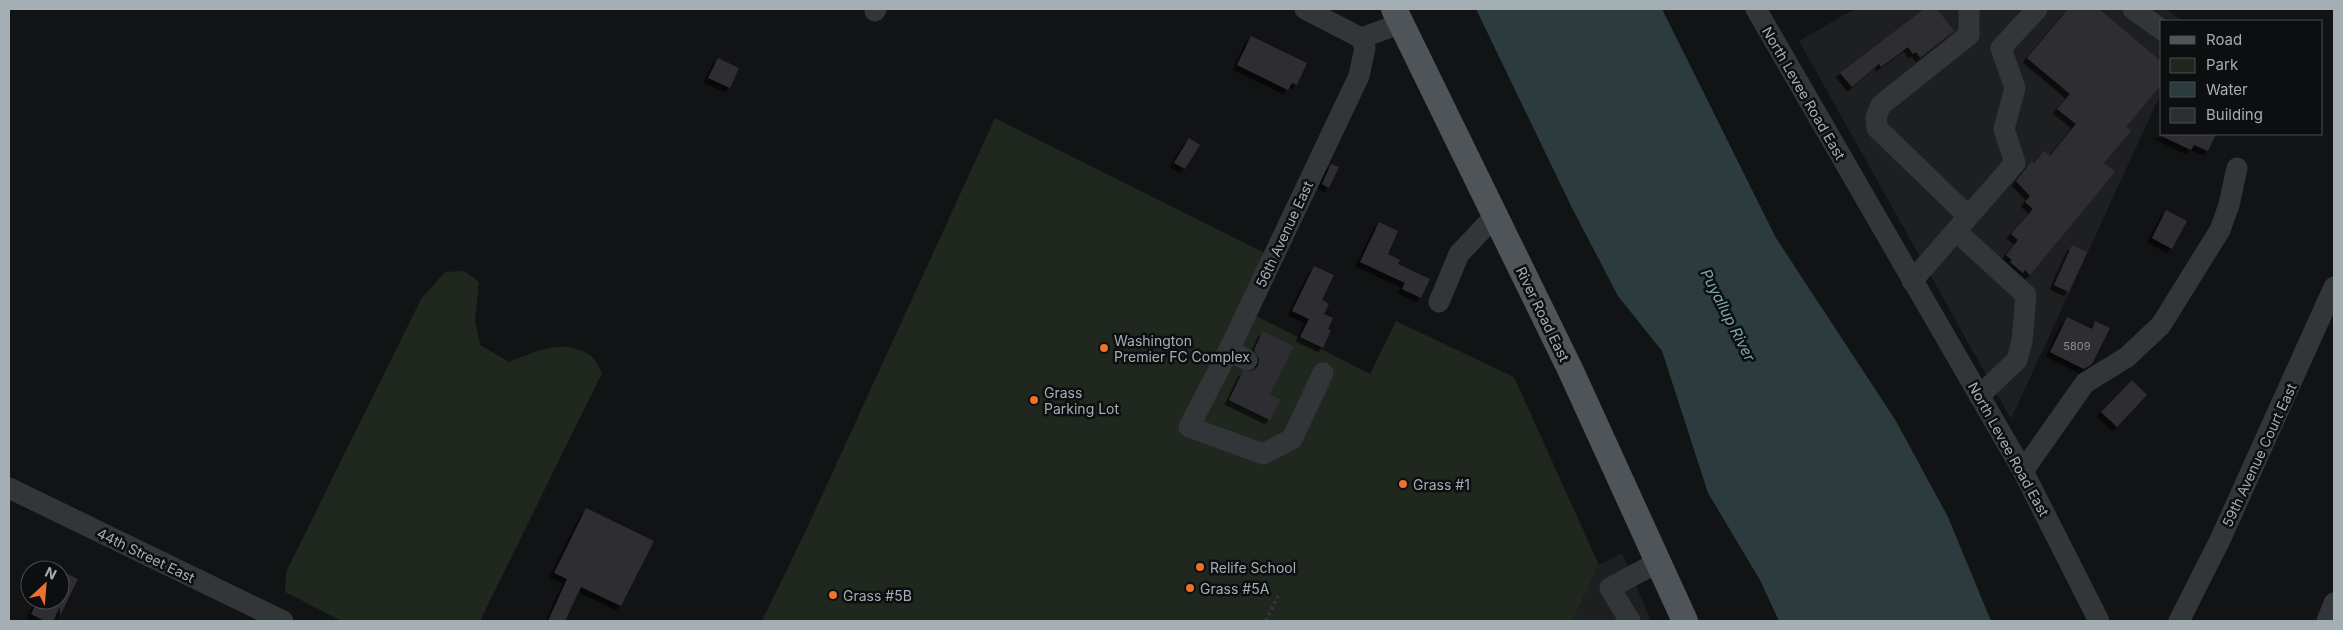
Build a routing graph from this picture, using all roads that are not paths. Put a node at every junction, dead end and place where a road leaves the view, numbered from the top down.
1 (1305, 9) edge
2 (1756, 9) edge
3 (1970, 9) edge
4 (2037, 9) edge
5 (2133, 9) edge
6 (1398, 16) edge
7 (2160, 29) edge
8 (1361, 38) junction
9 (2237, 168) dead end
10 (1495, 216) junction
11 (1962, 224) junction
12 (1912, 281) junction
13 (2334, 287) edge
14 (1439, 302) dead end
15 (1323, 373) dead end
16 (1980, 396) junction
17 (2023, 471) junction
18 (9, 488) edge
19 (1658, 562) junction
20 (2334, 603) edge
21 (283, 621) edge
22 (1630, 621) edge
23 (1685, 621) edge
24 (2099, 621) edge
25 (2179, 621) edge
26 (2327, 621) edge

1 - 8 street
2 - 12 street, North Levee Road East
3 - 11 street
4 - 11 street
5 - 7 street
6 - 8 street
6 - 10 main road, River Road East
8 - 15 street, 56th Avenue East
9 - 17 street
10 - 14 street
10 - 19 main road, River Road East
11 - 12 street
11 - 16 street
12 - 16 street, North Levee Road East
13 - 25 street, 59th Avenue Court East
16 - 17 street, North Levee Road East
17 - 24 street, North Levee Road East
18 - 21 street, 44th Street East
19 - 22 street
19 - 23 main road, River Road East
20 - 26 street

